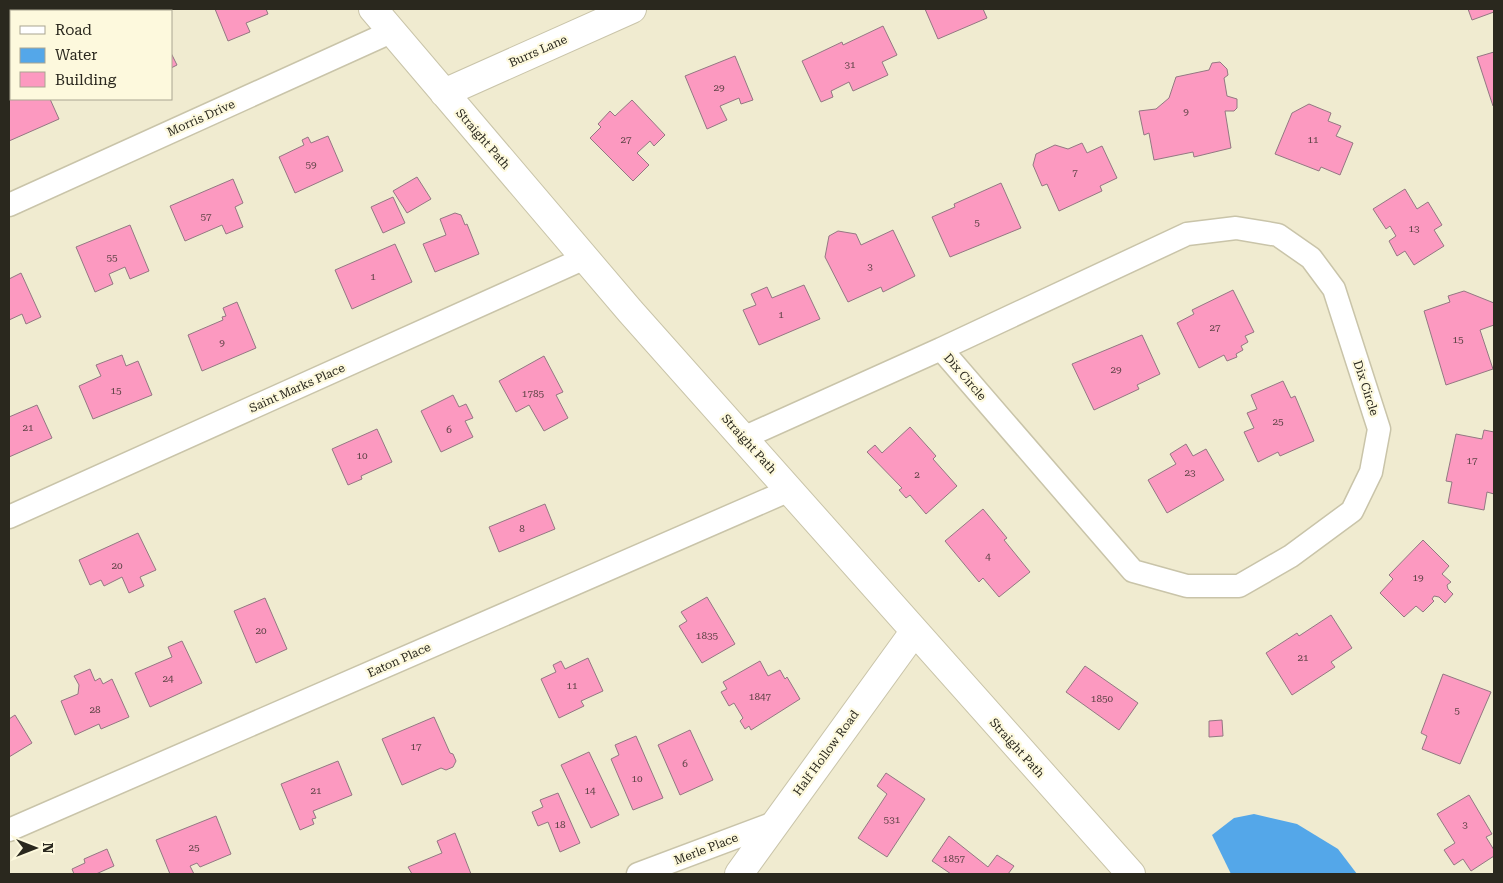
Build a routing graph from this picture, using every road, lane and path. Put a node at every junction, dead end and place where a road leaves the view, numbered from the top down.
1 (373, 9) edge
2 (632, 9) edge
3 (393, 31) junction
4 (444, 93) junction
5 (9, 205) edge
6 (585, 258) junction
7 (941, 349) junction
8 (743, 438) junction
9 (790, 490) junction
10 (9, 517) edge
11 (914, 632) junction
12 (774, 823) junction
13 (9, 830) edge
14 (638, 874) edge
15 (739, 874) edge
16 (1131, 874) edge

1 - 3 main road, Straight Path
2 - 4 main road, Burrs Lane
3 - 4 main road, Straight Path
3 - 5 street, Morris Drive
4 - 6 main road, Straight Path
6 - 8 main road, Straight Path
6 - 10 street, Saint Marks Place
7 - 7 street, Dix Circle
7 - 8 street, Dix Circle
8 - 9 main road, Straight Path
9 - 11 main road, Straight Path
9 - 13 street, Eaton Place
11 - 12 main road, Half Hollow Road
11 - 16 main road, Straight Path
12 - 14 street, Merle Place
12 - 15 main road, Half Hollow Road

